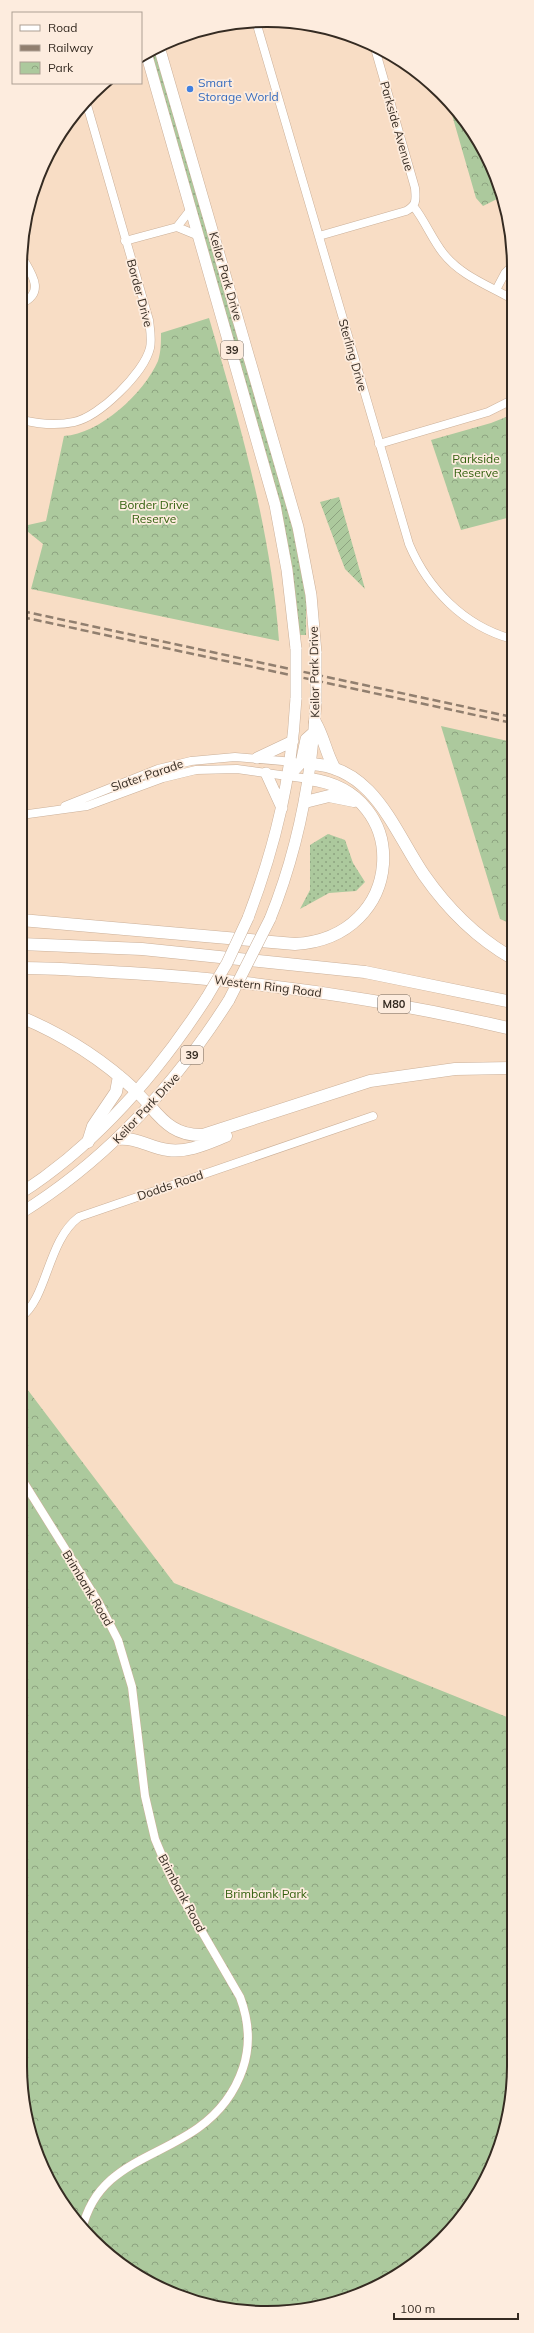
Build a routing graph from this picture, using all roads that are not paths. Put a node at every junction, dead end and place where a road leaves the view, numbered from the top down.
1 (259, 28) edge
2 (161, 52) edge
3 (377, 54) edge
4 (148, 59) edge
5 (88, 108) edge
6 (414, 207) junction
7 (191, 209) junction
8 (177, 227) junction
9 (199, 236) junction
10 (319, 236) junction
11 (125, 242) junction
12 (27, 266) edge
13 (507, 271) edge
14 (496, 290) junction
15 (507, 296) edge
16 (27, 299) edge
17 (507, 402) edge
18 (27, 421) edge
19 (379, 444) junction
20 (507, 637) edge
21 (315, 726) junction
22 (294, 741) junction
23 (257, 758) junction
24 (301, 763) junction
25 (335, 769) junction
26 (266, 773) junction
27 (289, 776) junction
28 (309, 779) junction
29 (305, 802) junction
30 (360, 804) junction
31 (282, 808) junction
32 (58, 809) junction
33 (27, 814) edge
34 (27, 921) edge
35 (27, 944) edge
36 (507, 955) edge
37 (27, 968) edge
38 (507, 1001) edge
39 (27, 1020) edge
40 (507, 1028) edge
41 (507, 1068) edge
42 (119, 1076) junction
43 (136, 1091) junction
44 (300, 1102) junction
45 (150, 1106) junction
46 (373, 1116) dead end
47 (117, 1140) junction
48 (88, 1142) junction
49 (27, 1189) edge
50 (27, 1209) edge
51 (27, 1309) edge
52 (27, 1488) edge
53 (85, 2222) edge

1 - 10 street, Sterling Drive
2 - 21 main road, Keilor Park Drive / 39, bridge
3 - 6 street, Parkside Avenue
4 - 7 main road, Keilor Park Drive / 39
5 - 11 street, Border Drive
6 - 10 street
6 - 14 street
7 - 8 street
7 - 9 main road, Keilor Park Drive / 39
8 - 9 street
8 - 11 street
9 - 22 main road, Keilor Park Drive / 39, bridge
10 - 19 street, Sterling Drive
11 - 18 street, Border Drive
12 - 16 street
13 - 14 street
14 - 15 street
17 - 19 street
19 - 20 street, Sterling Drive
21 - 24 main road, Keilor Park Drive / 39
21 - 25 highway
22 - 23 main road
22 - 24 main road, Keilor Park Drive / 39
23 - 24 street, Slater Parade
23 - 32 street, Slater Parade
24 - 25 highway
24 - 27 main road, Keilor Park Drive / 39
24 - 28 main road, Keilor Park Drive / 39
25 - 36 highway
26 - 27 street, Slater Parade
26 - 31 main road
26 - 32 street, Slater Parade
27 - 28 street, Slater Parade
27 - 31 main road, Keilor Park Drive / 39
28 - 29 main road, Keilor Park Drive / 39
28 - 30 highway
29 - 30 highway
29 - 45 main road, Keilor Park Drive / 39, bridge
30 - 34 highway
31 - 43 main road, Keilor Park Drive / 39, bridge
32 - 33 street, Slater Parade
35 - 38 highway, Western Ring Road / M80
37 - 40 highway, Western Ring Road / M80
39 - 42 highway
41 - 44 highway
42 - 43 highway
42 - 48 highway
43 - 45 main road
43 - 48 main road, Keilor Park Drive / 39
44 - 45 highway
44 - 47 highway
45 - 47 main road, Keilor Park Drive / 39
46 - 51 street, Dodds Road
47 - 50 main road, Keilor Park Drive / 39
48 - 49 main road, Keilor Park Drive / 39
52 - 53 street, Brimbank Road

